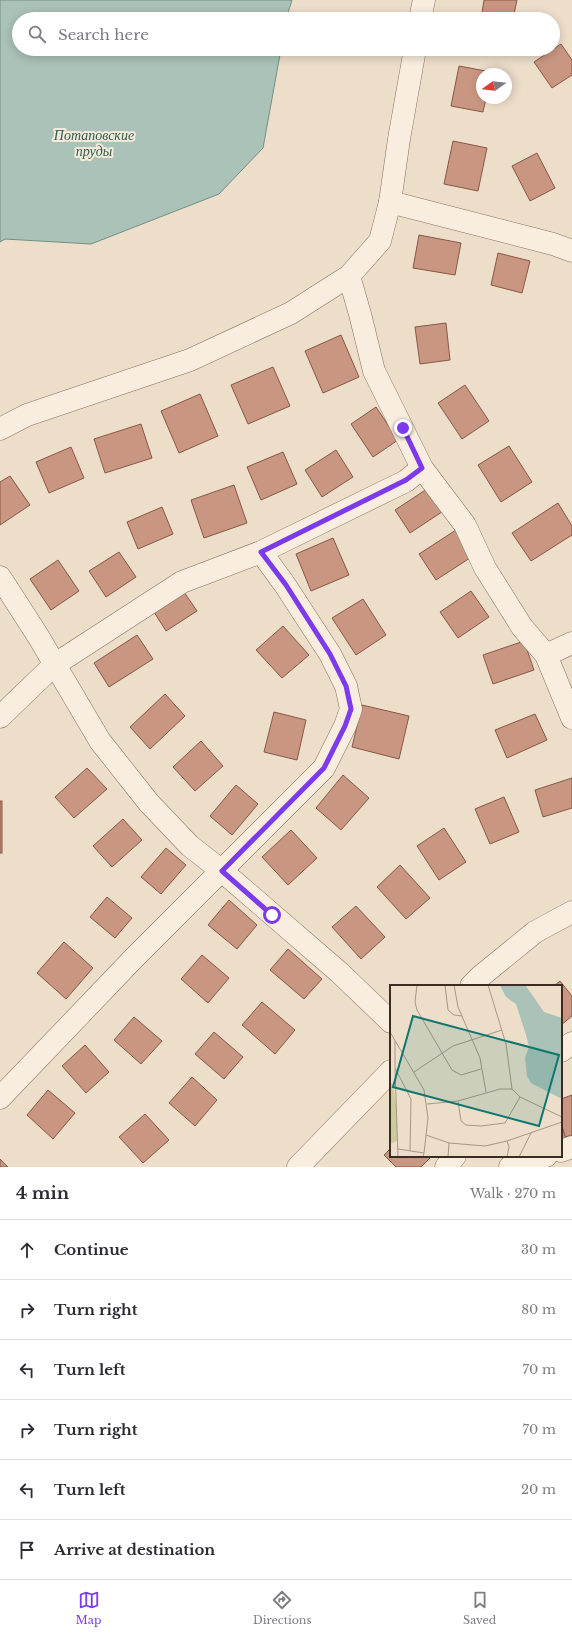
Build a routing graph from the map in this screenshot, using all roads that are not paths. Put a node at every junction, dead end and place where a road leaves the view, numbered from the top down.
1 (424, 0) edge
2 (421, 12) edge
3 (414, 56) edge
4 (390, 202) junction
5 (572, 251) edge
6 (349, 276) junction
7 (0, 429) edge
8 (422, 468) junction
9 (261, 552) junction
10 (0, 577) edge
11 (572, 643) edge
12 (546, 655) junction
13 (54, 665) junction
14 (0, 717) edge
15 (572, 718) edge
16 (222, 871) junction
17 (572, 912) edge
18 (472, 985) edge
19 (390, 1021) edge
20 (572, 1043) edge
21 (562, 1050) edge
22 (390, 1072) edge
23 (0, 1098) edge
24 (572, 1147) edge
25 (562, 1151) edge
26 (454, 1157) edge
27 (298, 1167) edge
28 (446, 1167) edge

1 - 2 street
3 - 4 street
4 - 5 street
4 - 6 street
6 - 7 street
6 - 8 street
8 - 9 street
8 - 12 street
9 - 13 street
9 - 16 street
10 - 13 street
11 - 12 street
12 - 15 street
13 - 14 street
13 - 16 street
16 - 19 street
16 - 23 street
17 - 18 street
20 - 21 street
22 - 27 street
24 - 25 street
26 - 28 street

